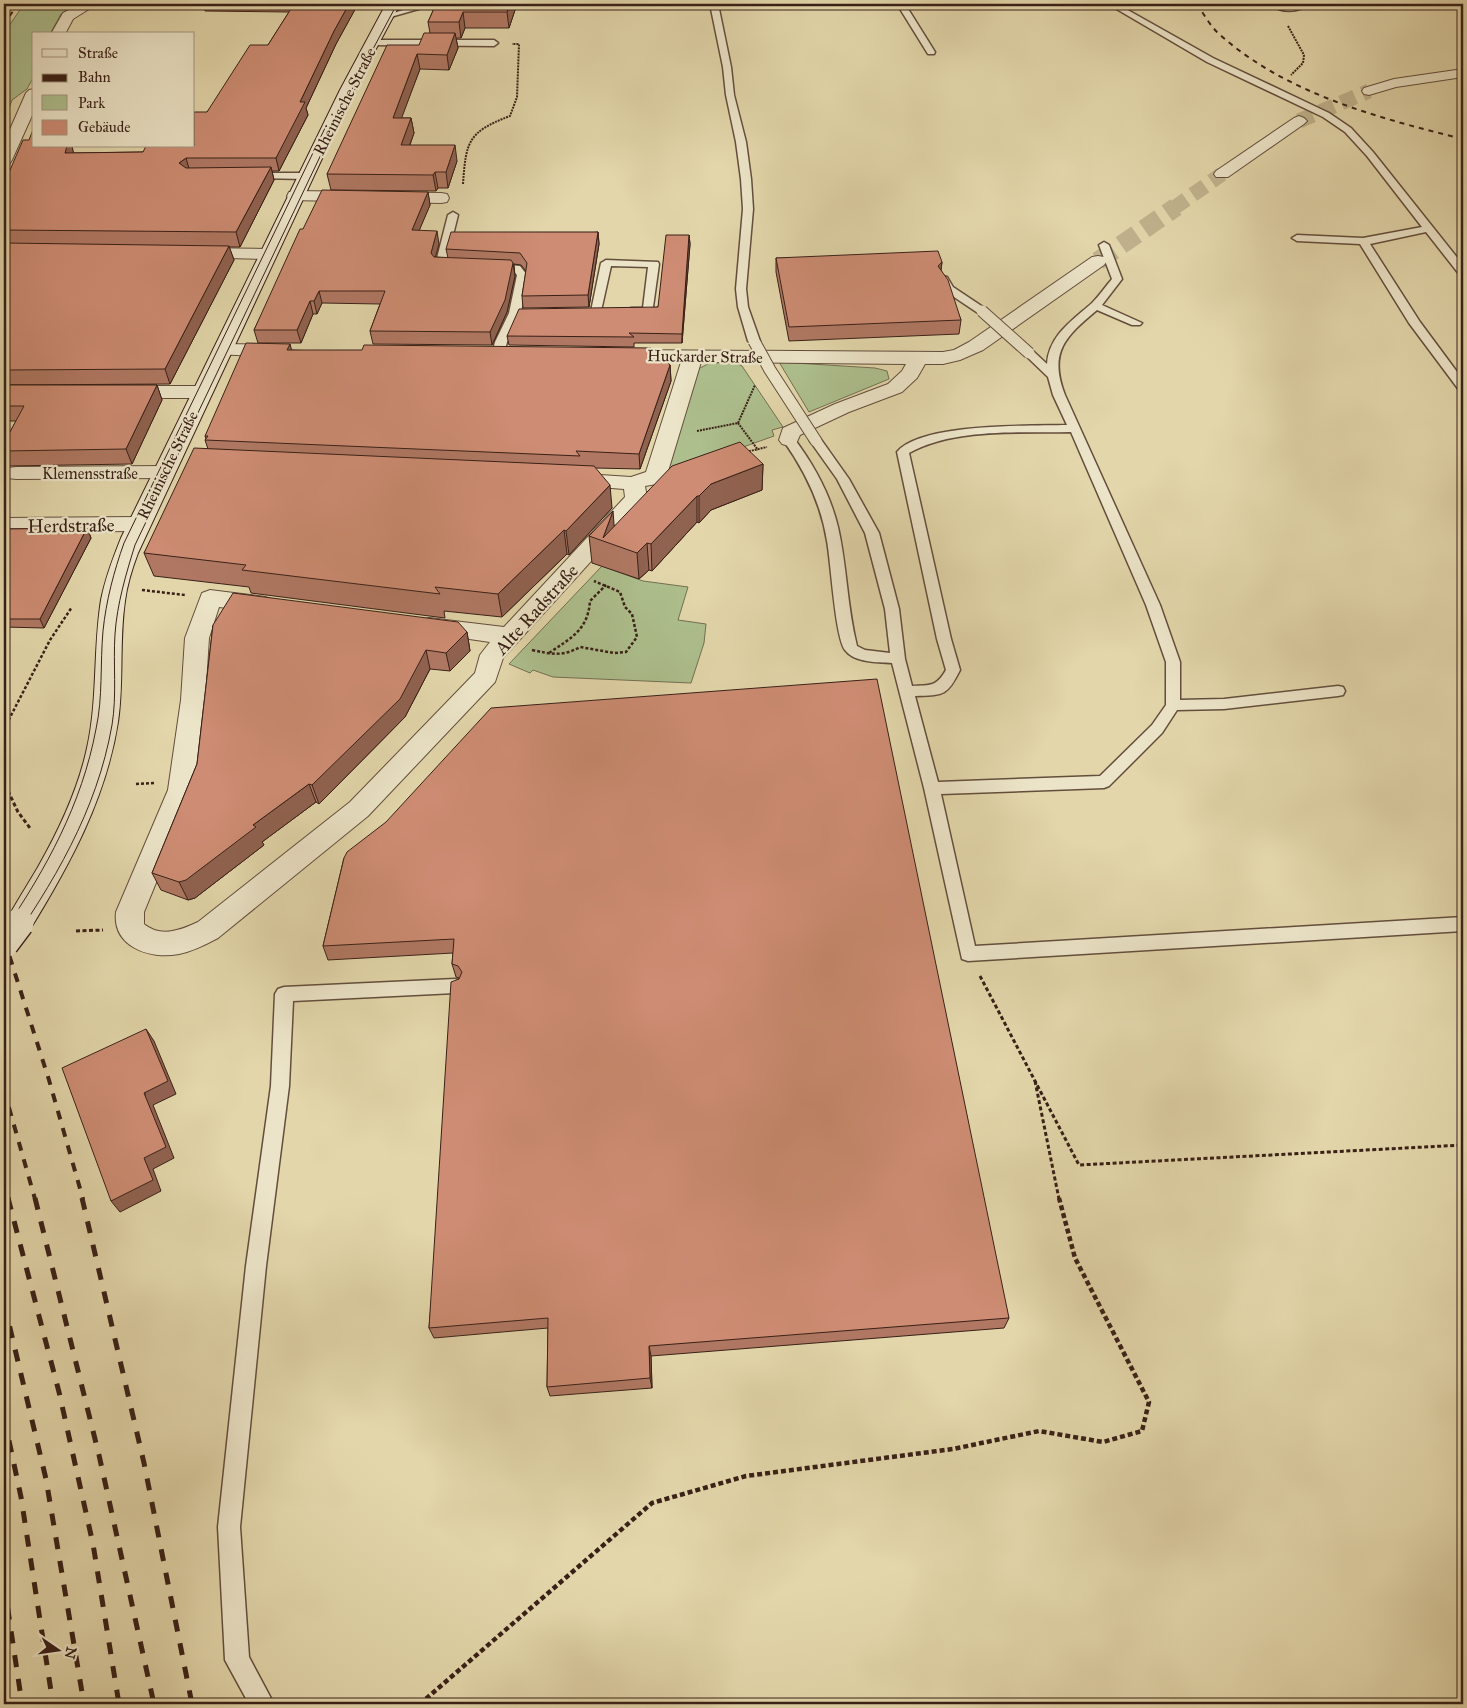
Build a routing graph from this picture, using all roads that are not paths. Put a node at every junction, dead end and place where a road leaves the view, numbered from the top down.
1 (90, 4) edge
2 (432, 4) edge
3 (714, 4) edge
4 (901, 4) edge
5 (1112, 4) edge
6 (1305, 4) edge
7 (1275, 5) edge
8 (390, 10) edge
9 (59, 32) edge
10 (373, 43) junction
11 (494, 44) road end
12 (931, 52) dead end
13 (1463, 73) edge
14 (1369, 91) tunnel mouth
15 (32, 97) edge
16 (1299, 121) tunnel mouth
17 (5, 152) edge
18 (1222, 174) tunnel mouth
19 (244, 176) edge
20 (306, 176) junction
21 (296, 196) junction
22 (441, 198) edge
23 (453, 215) dead end
24 (1429, 230) junction
25 (1297, 238) dead end
26 (1363, 241) junction
27 (178, 252) edge
28 (1101, 253) joint
29 (268, 254) junction
30 (1463, 272) edge
31 (943, 279) edge
32 (1096, 306) junction
33 (596, 311) edge
34 (622, 311) edge
35 (1136, 323) dead end
36 (754, 341) joint
37 (224, 350) junction
38 (293, 351) edge
39 (479, 354) edge
40 (508, 354) joint
41 (602, 355) edge
42 (693, 356) junction
43 (918, 359) junction
44 (1053, 376) junction
45 (1463, 388) edge
46 (99, 392) edge
47 (202, 392) junction
48 (1075, 428) junction
49 (789, 440) joint
50 (190, 463) edge
51 (166, 467) junction
52 (16, 473) edge
53 (550, 478) edge
54 (634, 484) junction
55 (138, 524) junction
56 (4, 526) edge
57 (288, 608) edge
58 (404, 623) edge
59 (520, 643) junction
60 (898, 659) junction
61 (906, 691) junction
62 (1338, 691) dead end
63 (1173, 705) junction
64 (932, 788) junction
65 (1463, 924) edge
66 (11, 933) edge
67 (455, 986) edge
68 (262, 1704) edge

1 - 9 street
2 - 8 lane
3 - 36 lane
4 - 12 lane
5 - 24 lane
6 - 7 lane
8 - 10 street, Rheinische Straße
10 - 11 lane
10 - 20 street, Rheinische Straße
13 - 14 street
15 - 17 street
16 - 18 street
19 - 20 lane
20 - 21 street, Rheinische Straße
21 - 22 street
21 - 29 street, Rheinische Straße
23 - 40 lane
24 - 26 lane
24 - 30 lane
25 - 26 lane
26 - 45 lane
27 - 29 street
28 - 32 lane
28 - 43 street, Huckarder Straße
29 - 37 street, Rheinische Straße
31 - 44 lane, bridge
32 - 35 lane
32 - 44 lane
33 - 34 lane
36 - 60 lane, bridge
37 - 38 street
37 - 47 street, Rheinische Straße
39 - 40 street
41 - 42 street, Huckarder Straße
42 - 43 street, Huckarder Straße
42 - 54 street
43 - 49 street
44 - 48 lane
46 - 47 street
47 - 51 street, Rheinische Straße
48 - 61 lane
48 - 63 lane
49 - 60 lane
50 - 51 street, Klemensstraße
51 - 52 street, Klemensstraße
51 - 55 street, Rheinische Straße
53 - 54 street
54 - 59 street, Alte Radstraße
55 - 56 street, Herdstraße
55 - 66 street, Rheinische Straße
57 - 59 street, Alte Radstraße
58 - 59 street
60 - 61 lane
61 - 64 lane
62 - 63 lane
63 - 64 lane
64 - 65 lane
67 - 68 lane

